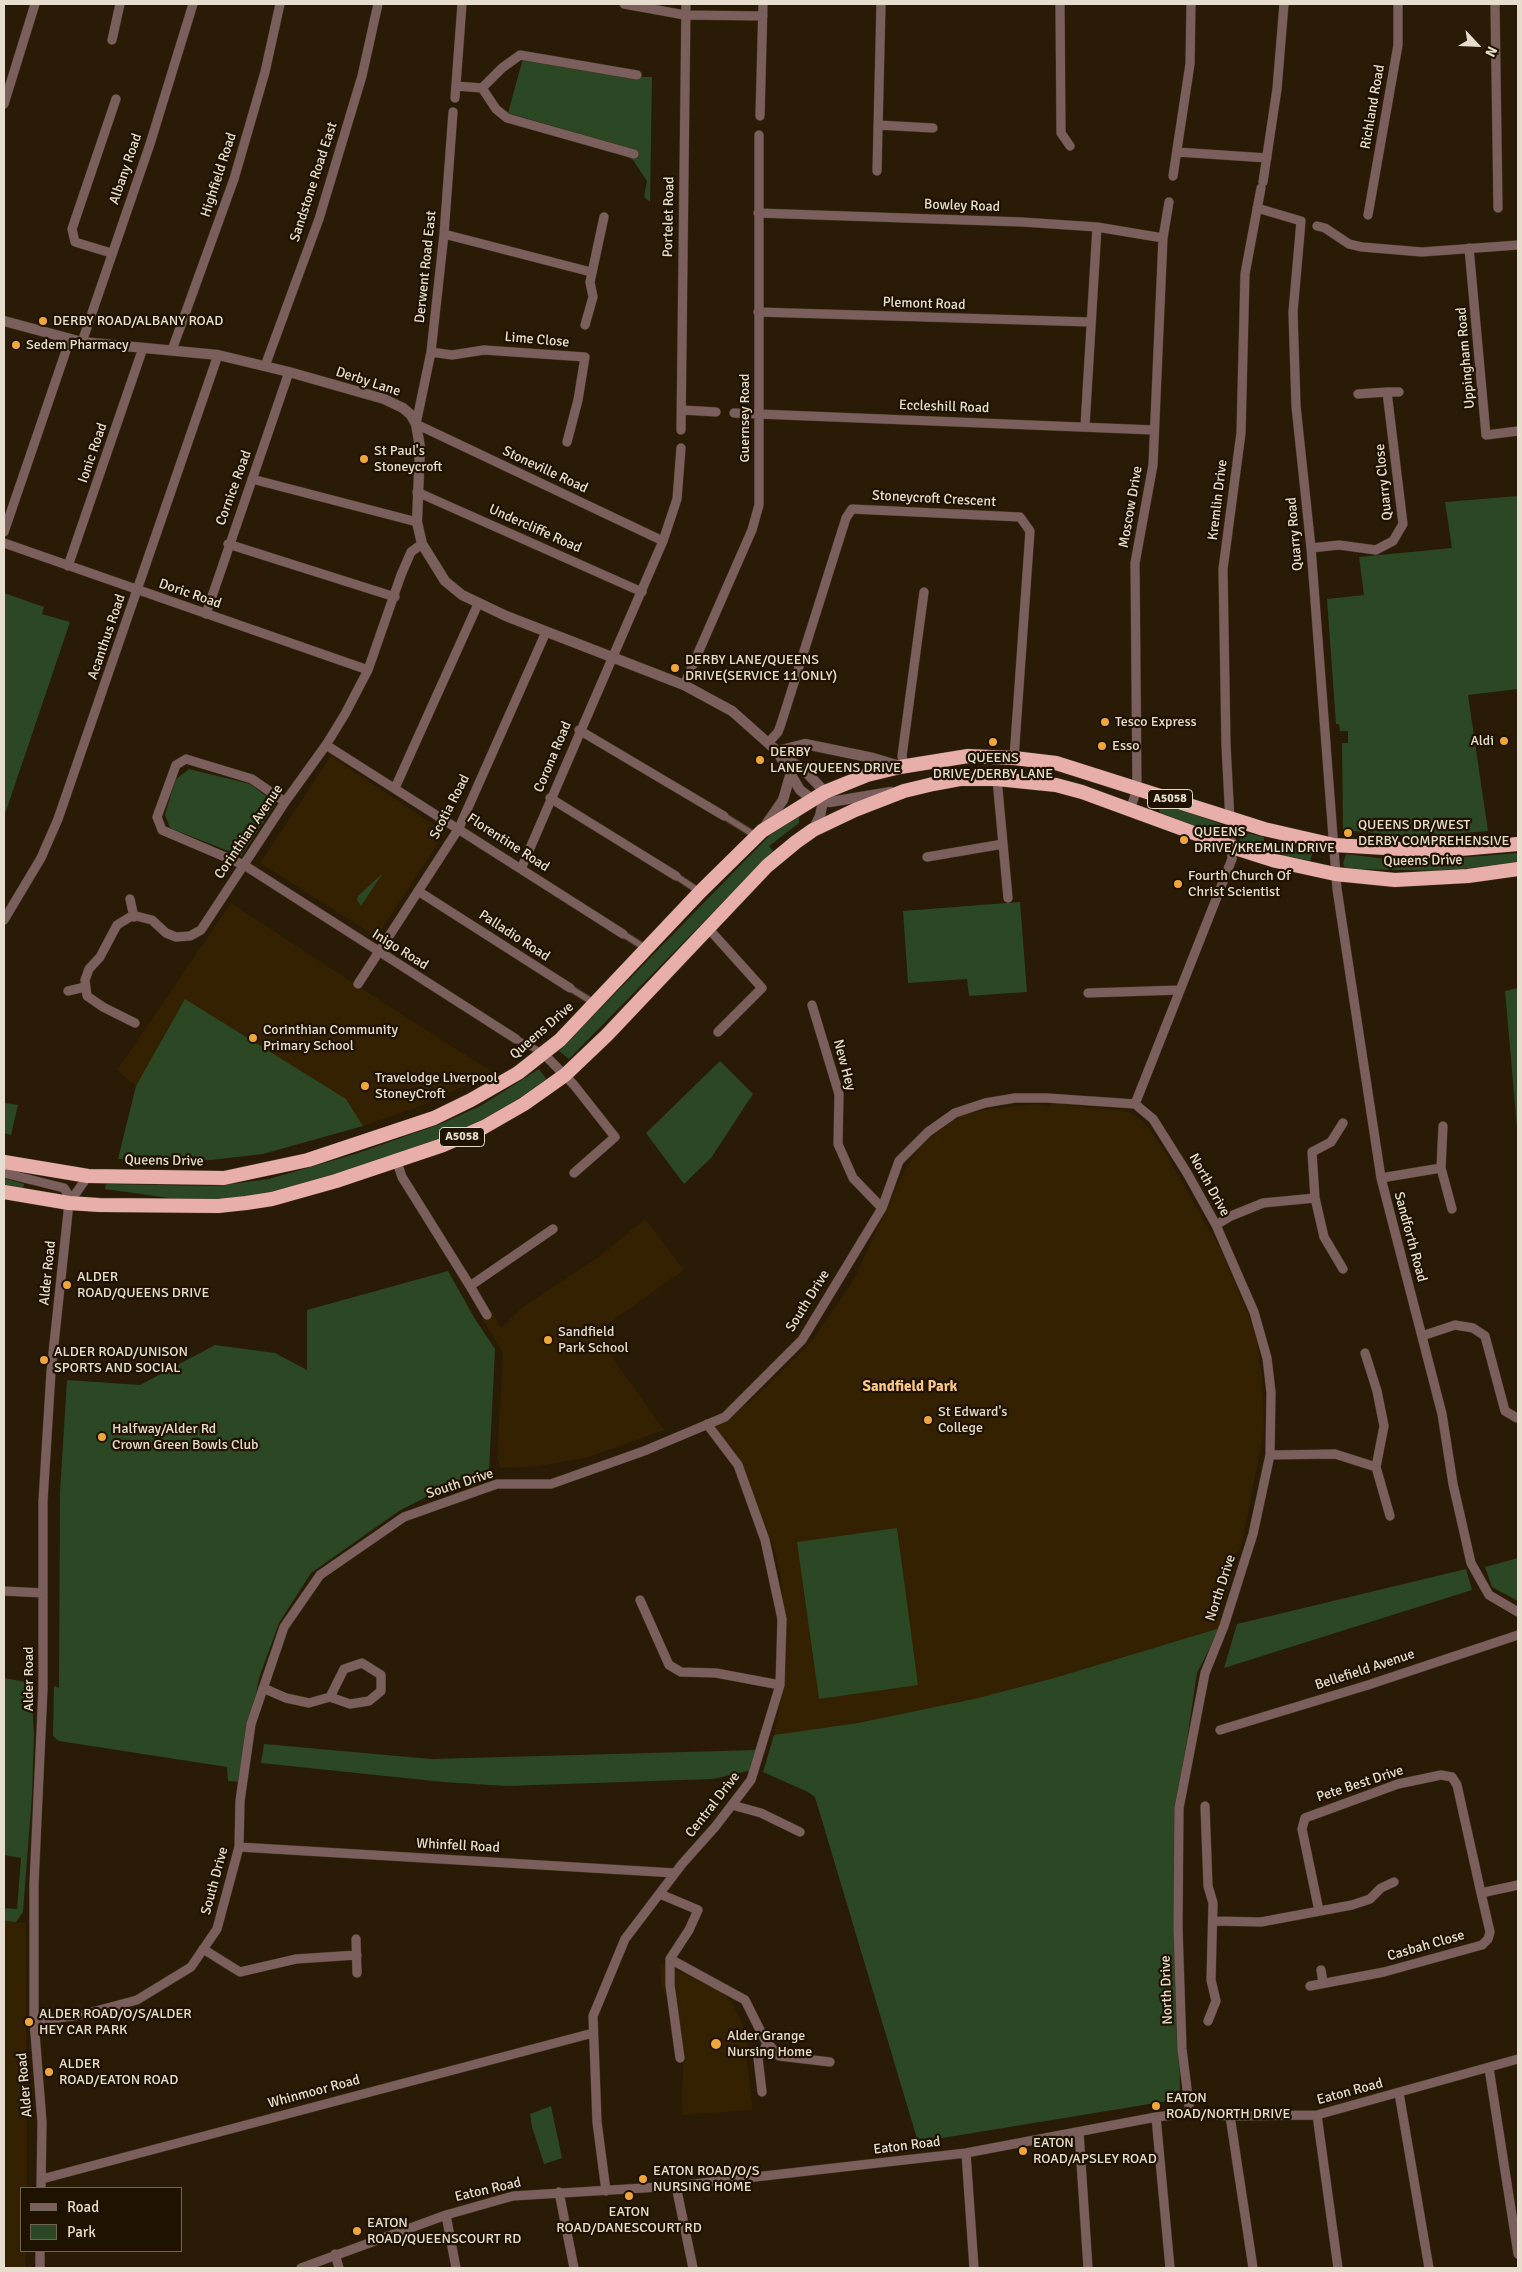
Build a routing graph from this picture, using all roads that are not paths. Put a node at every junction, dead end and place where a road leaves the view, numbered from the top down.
1 (35, 4) edge
2 (120, 4) edge
3 (193, 4) edge
4 (280, 4) edge
5 (378, 4) edge
6 (462, 4) edge
7 (624, 4) edge
8 (686, 4) edge
9 (763, 4) edge
10 (881, 4) edge
11 (1060, 4) edge
12 (1191, 4) edge
13 (1284, 4) edge
14 (1398, 4) edge
15 (1495, 4) edge
16 (685, 15) junction
17 (763, 16) junction
18 (112, 40) dead end
19 (637, 75) dead end
20 (456, 86) junction
21 (482, 88) junction
22 (454, 98) dead end
23 (116, 99) dead end
24 (4, 104) edge
25 (453, 112) dead end
26 (760, 116) dead end
27 (878, 125) junction
28 (933, 128) dead end
29 (759, 135) dead end
30 (1070, 146) dead end
31 (1177, 152) junction
32 (634, 154) dead end
33 (1267, 158) junction
34 (877, 171) dead end
35 (1172, 176) dead end
36 (1169, 202) dead end
37 (1257, 208) junction
38 (1498, 208) dead end
39 (758, 212) junction
40 (1368, 215) dead end
41 (604, 217) dead end
42 (1317, 226) dead end
43 (1097, 227) junction
44 (444, 234) junction
45 (1163, 238) junction
46 (1518, 245) edge
47 (1469, 248) junction
48 (111, 254) junction
49 (592, 272) junction
50 (758, 312) junction
51 (4, 321) edge
52 (1090, 322) junction
53 (585, 325) dead end
54 (70, 339) junction
55 (82, 342) junction
56 (143, 348) junction
57 (172, 350) junction
58 (431, 352) junction
59 (218, 355) junction
60 (265, 366) junction
61 (289, 372) junction
62 (1387, 392) junction
63 (1399, 392) dead end
64 (1358, 394) dead end
65 (682, 410) junction
66 (716, 412) dead end
67 (734, 413) dead end
68 (760, 414) junction
69 (416, 424) junction
70 (1085, 426) junction
71 (681, 430) dead end
72 (1154, 430) junction
73 (1518, 431) edge
74 (567, 442) dead end
75 (681, 448) dead end
76 (252, 479) junction
77 (417, 492) junction
78 (417, 522) junction
79 (4, 532) edge
80 (663, 541) junction
81 (4, 543) edge
82 (228, 544) junction
83 (422, 544) junction
84 (1311, 548) junction
85 (68, 566) junction
86 (138, 590) junction
87 (642, 592) junction
88 (924, 592) dead end
89 (395, 597) junction
90 (478, 604) junction
91 (206, 614) junction
92 (546, 632) junction
93 (613, 658) junction
94 (368, 670) junction
95 (684, 685) junction
96 (579, 730) junction
97 (768, 743) junction
98 (326, 745) junction
99 (778, 753) junction
100 (1014, 758) junction
101 (902, 766) junction
102 (790, 776) junction
103 (997, 780) junction
104 (395, 788) junction
105 (1137, 789) junction
106 (904, 791) junction
107 (550, 798) junction
108 (820, 798) junction
109 (285, 802) junction
110 (1130, 810) junction
111 (724, 816) joint
112 (1231, 817) junction
113 (459, 828) junction
114 (813, 830) junction
115 (759, 834) junction
116 (1003, 844) junction
117 (1518, 844) edge
118 (1334, 845) junction
119 (1232, 847) junction
120 (927, 857) dead end
121 (244, 865) junction
122 (521, 869) junction
123 (1518, 869) edge
124 (1335, 874) junction
125 (676, 876) joint
126 (418, 891) junction
127 (700, 892) junction
128 (1008, 898) dead end
129 (130, 900) dead end
130 (134, 916) junction
131 (4, 920) edge
132 (708, 928) junction
133 (623, 934) joint
134 (648, 950) junction
135 (379, 953) junction
136 (358, 984) dead end
137 (85, 988) junction
138 (570, 988) joint
139 (1180, 990) junction
140 (68, 991) dead end
141 (1088, 993) dead end
142 (595, 1004) junction
143 (812, 1005) dead end
144 (135, 1023) dead end
145 (718, 1032) dead end
146 (516, 1039) joint
147 (544, 1054) junction
148 (565, 1075) junction
149 (1135, 1104) junction
150 (1343, 1123) dead end
151 (1443, 1126) dead end
152 (4, 1162) edge
153 (397, 1162) junction
154 (1441, 1168) junction
155 (4, 1173) edge
156 (574, 1173) dead end
157 (88, 1176) junction
158 (1381, 1178) junction
159 (4, 1192) edge
160 (1315, 1198) junction
161 (70, 1203) junction
162 (882, 1208) junction
163 (1452, 1209) dead end
164 (1216, 1225) junction
165 (553, 1229) dead end
166 (1343, 1269) dead end
167 (470, 1286) junction
168 (487, 1315) dead end
169 (1422, 1336) junction
170 (1365, 1352) dead end
171 (1517, 1418) edge
172 (707, 1424) junction
173 (1270, 1455) junction
174 (1376, 1467) junction
175 (1390, 1516) dead end
176 (4, 1591) edge
177 (43, 1593) junction
178 (640, 1600) dead end
179 (1518, 1612) edge
180 (1518, 1635) edge
181 (780, 1685) junction
182 (263, 1688) junction
183 (330, 1698) junction
184 (1220, 1730) dead end
185 (732, 1804) junction
186 (1205, 1806) dead end
187 (800, 1832) dead end
188 (240, 1848) junction
189 (675, 1873) junction
190 (1394, 1882) dead end
191 (1518, 1885) edge
192 (1481, 1893) junction
193 (660, 1894) junction
194 (1319, 1911) junction
195 (1214, 1921) junction
196 (356, 1939) dead end
197 (203, 1949) junction
198 (357, 1955) junction
199 (670, 1959) junction
200 (1321, 1970) dead end
201 (357, 1973) dead end
202 (1323, 1983) junction
203 (1310, 1986) dead end
204 (34, 2021) junction
205 (1208, 2022) dead end
206 (593, 2033) junction
207 (768, 2043) junction
208 (680, 2058) dead end
209 (1518, 2060) edge
210 (830, 2062) dead end
211 (1489, 2068) junction
212 (762, 2092) dead end
213 (1399, 2093) junction
214 (1190, 2113) junction
215 (1317, 2115) junction
216 (1230, 2116) junction
217 (1156, 2117) junction
218 (1079, 2132) junction
219 (966, 2153) junction
220 (41, 2184) edge
221 (676, 2186) junction
222 (606, 2191) junction
223 (559, 2192) junction
224 (446, 2215) junction
225 (40, 2252) edge
226 (335, 2254) junction
227 (1518, 2254) edge
228 (40, 2268) edge
229 (301, 2268) edge
230 (339, 2268) edge
231 (456, 2268) edge
232 (574, 2268) edge
233 (693, 2268) edge
234 (974, 2268) edge
235 (1088, 2268) edge
236 (1170, 2268) edge
237 (1253, 2268) edge
238 (1338, 2268) edge
239 (1429, 2268) edge

1 - 24 street
2 - 18 street
3 - 48 street, Albany Road
4 - 57 street, Highfield Road
5 - 60 street, Sandstone Road East
6 - 20 street
7 - 16 street
8 - 16 street, Portelet Road
9 - 17 street
10 - 27 street
11 - 30 street
12 - 31 street
13 - 33 street, Kremlin Drive
14 - 40 street, Richland Road
15 - 38 street
16 - 17 street
16 - 65 street, Portelet Road
17 - 26 street
19 - 21 street
20 - 21 street
20 - 22 street
21 - 32 street
23 - 48 street
25 - 44 street, Derwent Road East
27 - 28 street
27 - 34 street
29 - 39 street, Guernsey Road
31 - 33 street
31 - 35 street
33 - 37 street, Kremlin Drive
36 - 45 street, Moscow Drive
37 - 84 street, Quarry Road
37 - 112 street, Kremlin Drive
39 - 43 street, Bowley Road
39 - 50 street, Guernsey Road
41 - 49 street
42 - 47 street
43 - 45 street, Bowley Road
43 - 52 street
44 - 49 street
44 - 58 street, Derwent Road East
45 - 72 street, Moscow Drive
46 - 47 street
47 - 73 street, Uppingham Road
48 - 55 street, Albany Road
49 - 53 street
50 - 52 street, Plemont Road
50 - 68 street, Guernsey Road
51 - 54 street, Derby Lane
52 - 70 street
54 - 55 street, Derby Lane
54 - 79 street
55 - 56 street, Derby Lane
56 - 57 street, Derby Lane
56 - 85 street, Ionic Road
57 - 59 street, Derby Lane
58 - 69 street, Derwent Road East
58 - 74 street, Lime Close
59 - 60 street, Derby Lane
59 - 86 street, Acanthus Road
60 - 61 street, Derby Lane
61 - 69 street, Derby Lane
61 - 76 street, Cornice Road
62 - 63 street
62 - 64 street
62 - 84 street, Quarry Close
65 - 66 street
65 - 71 street, Portelet Road
67 - 68 street, Eccleshill Road
68 - 70 street, Eccleshill Road
68 - 95 street, Guernsey Road
69 - 77 street
69 - 80 street, Stoneville Road
70 - 72 street, Eccleshill Road
72 - 105 street, Moscow Drive
75 - 80 street
76 - 78 street
76 - 82 street, Cornice Road
77 - 78 street
77 - 87 street, Undercliffe Road
78 - 83 street
80 - 87 street
81 - 85 street, Doric Road
82 - 89 street
82 - 91 street, Cornice Road
83 - 89 street, Corinthian Avenue
83 - 90 street
84 - 118 street, Quarry Road
85 - 86 street, Doric Road
86 - 91 street, Doric Road
86 - 131 street, Acanthus Road
87 - 93 street
88 - 101 street
89 - 94 street, Corinthian Avenue
90 - 92 street
90 - 104 street
91 - 94 street, Doric Road
92 - 93 street
92 - 113 street, Scotia Road
93 - 95 street
93 - 96 street, Corona Road
94 - 98 street, Corinthian Avenue
95 - 97 street
96 - 107 street, Corona Road
96 - 111 street
97 - 99 street
97 - 100 street, Stoneycroft Crescent
98 - 104 street, Florentine Road
98 - 109 street, Corinthian Avenue
99 - 101 street, Queens Drive
99 - 102 street
99 - 108 street
100 - 101 highway, Queens Drive / A5058
100 - 105 highway, Queens Drive / A5058
101 - 108 highway, Queens Drive / A5058
102 - 108 street
102 - 115 street
103 - 106 highway, Queens Drive / A5058
103 - 110 highway, Queens Drive / A5058
103 - 116 street
104 - 113 street, Florentine Road
105 - 110 street, Moscow Drive
105 - 112 highway, Queens Drive / A5058
106 - 108 street, A5058
106 - 114 highway, Queens Drive / A5058
107 - 122 street, Corona Road
107 - 125 street
108 - 114 street, Queens Drive / A5058
108 - 115 highway, Queens Drive / A5058
109 - 121 street, Corinthian Avenue
109 - 121 street, Inigo Road
110 - 119 highway, Queens Drive / A5058
111 - 115 street
112 - 118 highway, Queens Drive / A5058
112 - 119 street, Kremlin Drive
113 - 122 street, Florentine Road
113 - 126 street, Scotia Road
114 - 132 highway, Queens Drive / A5058
115 - 127 highway, Queens Drive / A5058
116 - 120 street
116 - 128 street
117 - 118 highway, Queens Drive / A5058
118 - 124 street, Sandforth Road
119 - 124 highway, Queens Drive / A5058
119 - 139 street, Kremlin Drive
121 - 130 street, Corinthian Avenue
121 - 135 street, Inigo Road
122 - 133 street, Florentine Road
123 - 124 highway, Queens Drive / A5058
124 - 158 street, Sandforth Road
125 - 127 street
126 - 135 street, Scotia Road
126 - 138 street, Palladio Road
127 - 134 highway, Queens Drive / A5058
129 - 130 street
130 - 137 street
132 - 145 street
132 - 148 highway, Queens Drive / A5058
133 - 134 street, Florentine Road
134 - 142 highway, Queens Drive / A5058
135 - 136 street, Scotia Road
135 - 146 street, Inigo Road
137 - 140 street
137 - 144 street
138 - 142 street, Palladio Road
139 - 141 street
139 - 149 street, Kremlin Drive
142 - 147 highway, Queens Drive / A5058
143 - 162 street, New Hey
146 - 147 street, Inigo Road
147 - 148 street
147 - 157 highway, Queens Drive / A5058
148 - 153 highway, Queens Drive / A5058
148 - 156 street
149 - 162 street, South Drive
149 - 164 street, North Drive
150 - 160 street
151 - 154 street
152 - 157 highway, Queens Drive / A5058
153 - 161 highway, Queens Drive / A5058
153 - 167 street
154 - 158 street
154 - 163 street
155 - 161 street
157 - 161 street, Alder Road
158 - 169 street, Sandforth Road
159 - 161 highway, Queens Drive / A5058
160 - 164 street
160 - 166 street
161 - 177 street, Alder Road
162 - 172 street, South Drive
164 - 173 street, North Drive
165 - 167 street
167 - 168 street
169 - 171 street
169 - 179 street, Sandforth Road
170 - 174 street
172 - 181 street, Central Drive
172 - 182 street, South Drive
173 - 174 street
173 - 214 street, North Drive
174 - 175 street
176 - 177 street
177 - 204 street, Alder Road
178 - 181 street
180 - 184 street, Bellefield Avenue
181 - 185 street, Central Drive
182 - 183 street
182 - 188 street, South Drive
183 - 183 street
185 - 187 street
185 - 189 street, Central Drive
186 - 195 street
188 - 189 street, Whinfell Road
188 - 197 street, South Drive
189 - 193 street, Central Drive
190 - 194 street
191 - 192 street
192 - 194 street, Pete Best Drive
192 - 202 street, Casbah Close
193 - 199 street
193 - 206 street, Central Drive
194 - 195 street
195 - 205 street
196 - 198 street
197 - 198 street
197 - 204 street, South Drive
198 - 201 street
199 - 207 street
199 - 208 street
200 - 202 street
202 - 203 street, Casbah Close
204 - 220 street, Alder Road
206 - 220 street, Whinmoor Road
206 - 222 street, Central Drive
207 - 210 street
207 - 212 street
209 - 211 street, Eaton Road
211 - 213 street, Eaton Road
211 - 227 street
213 - 215 street, Eaton Road
213 - 239 street
214 - 216 street, Eaton Road
214 - 217 street, Eaton Road
215 - 216 street, Eaton Road
215 - 238 street
216 - 237 street
217 - 218 street, Eaton Road
217 - 236 street
218 - 219 street, Eaton Road
218 - 235 street
219 - 221 street, Eaton Road
219 - 234 street
221 - 222 street, Eaton Road
221 - 233 street
222 - 223 street, Eaton Road
223 - 224 street, Eaton Road
223 - 232 street
224 - 226 street, Eaton Road
224 - 231 street
225 - 228 street
226 - 229 street, Eaton Road
226 - 230 street

